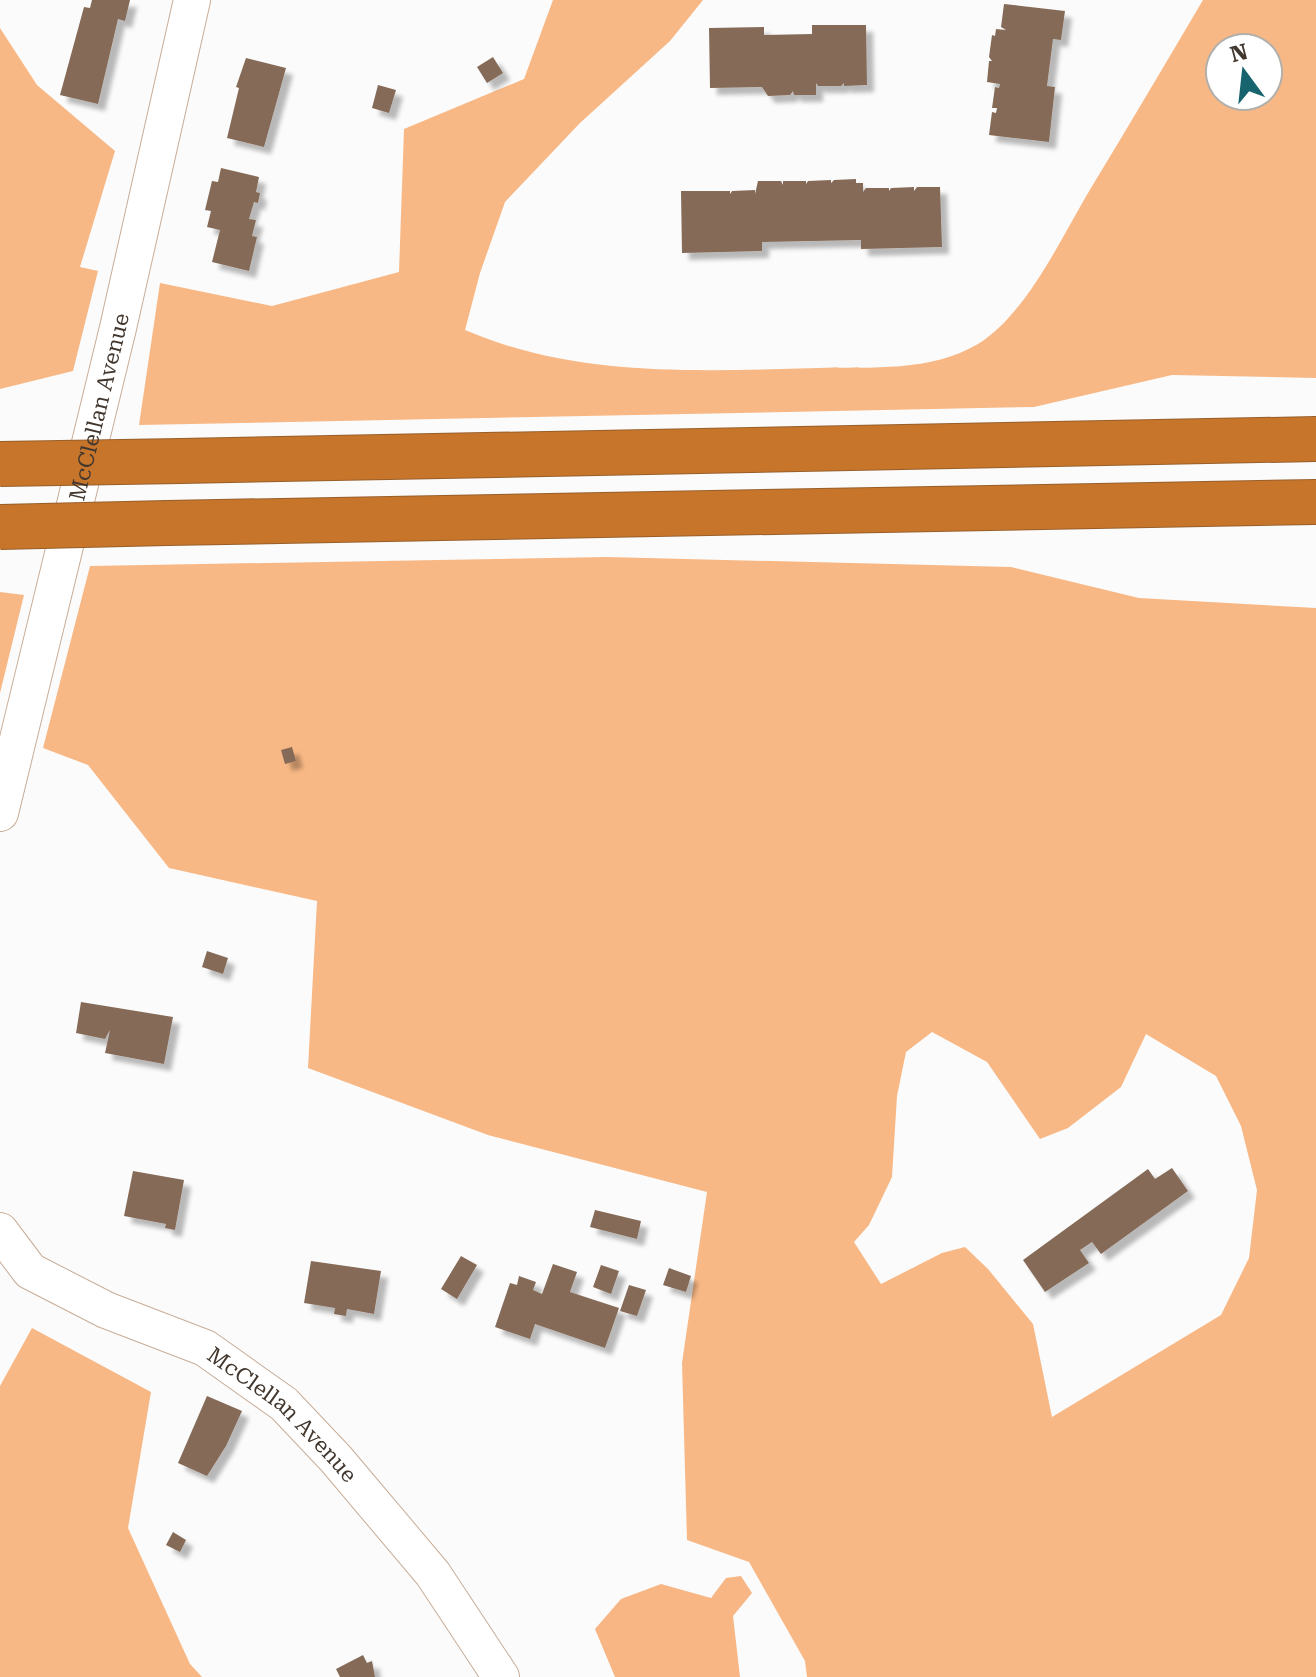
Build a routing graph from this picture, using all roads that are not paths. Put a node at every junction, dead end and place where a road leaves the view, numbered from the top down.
1 (192, 0) edge
2 (1316, 439) edge
3 (0, 464) edge
4 (1316, 502) edge
5 (0, 527) edge
6 (0, 813) edge
7 (0, 1231) edge
8 (501, 1677) edge

1 - 6 street, McClellan Avenue
2 - 3 highway, bridge
4 - 5 highway, bridge
7 - 8 street, McClellan Avenue

